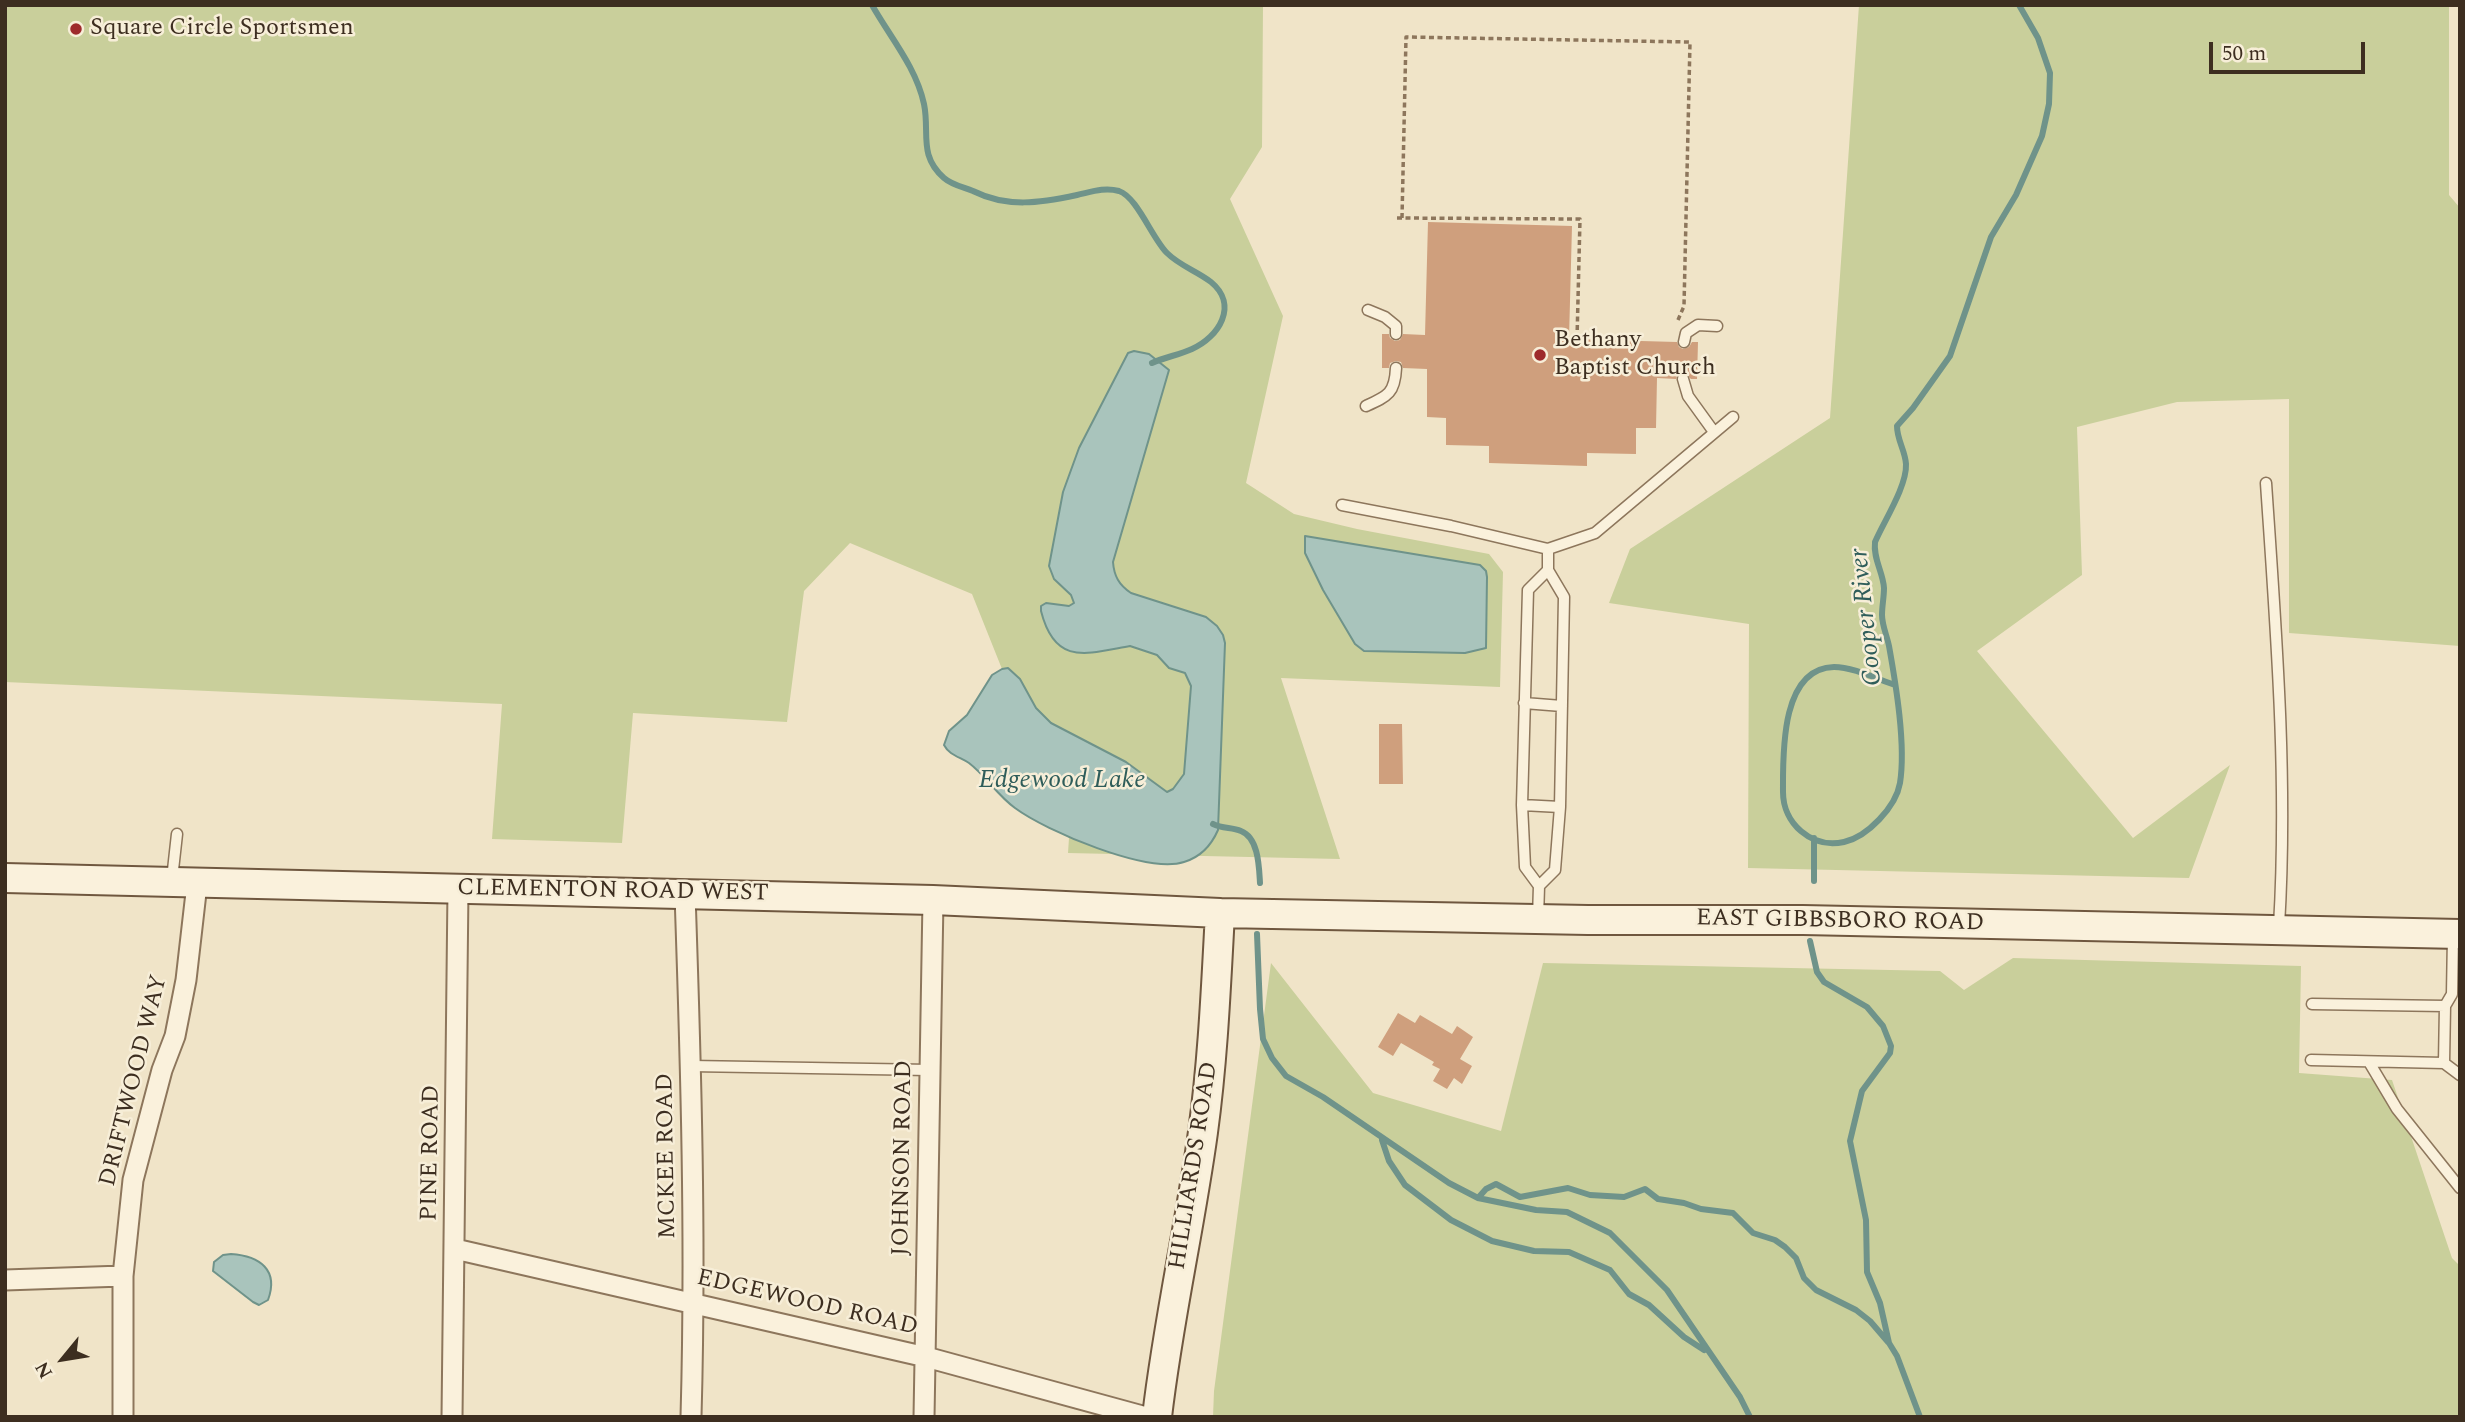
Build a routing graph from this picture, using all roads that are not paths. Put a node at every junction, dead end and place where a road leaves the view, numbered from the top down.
1 (1368, 310) dead end
2 (1717, 326) dead end
3 (1396, 334) dead end
4 (1684, 342) dead end
5 (1396, 368) dead end
6 (1683, 379) dead end
7 (1366, 407) dead end
8 (1732, 417) dead end
9 (1714, 432) junction
10 (2266, 483) dead end
11 (1342, 505) dead end
12 (1548, 549) junction
13 (1548, 570) junction
14 (1524, 703) junction
15 (1562, 706) junction
16 (1522, 805) junction
17 (1560, 807) junction
18 (177, 834) dead end
19 (5, 878) edge
20 (184, 884) junction
21 (1539, 886) junction
22 (458, 889) junction
23 (685, 894) junction
24 (933, 900) junction
25 (1220, 913) junction
26 (1538, 919) junction
27 (2279, 930) junction
28 (2457, 934) edge
29 (2456, 994) edge
30 (2312, 1004) dead end
31 (2445, 1006) junction
32 (2311, 1060) dead end
33 (2369, 1062) junction
34 (2444, 1063) junction
35 (691, 1066) junction
36 (930, 1070) junction
37 (2460, 1075) edge
38 (2460, 1188) edge
39 (455, 1249) junction
40 (124, 1276) junction
41 (5, 1280) edge
42 (694, 1304) junction
43 (926, 1357) junction
44 (122, 1417) edge
45 (452, 1417) edge
46 (691, 1417) edge
47 (924, 1417) edge
48 (1146, 1417) edge
49 (1157, 1417) edge

1 - 3 lane
2 - 4 lane
5 - 7 lane
6 - 9 lane
8 - 9 lane
9 - 12 lane
10 - 27 lane
11 - 12 lane
12 - 13 lane
13 - 14 lane
13 - 15 lane
14 - 15 lane
14 - 16 lane
15 - 17 lane
16 - 17 lane
16 - 21 lane
17 - 21 lane
18 - 20 lane
19 - 20 main road, CLEMENTON ROAD WEST
20 - 22 main road, CLEMENTON ROAD WEST
20 - 40 street, DRIFTWOOD WAY
21 - 26 lane
22 - 23 main road, CLEMENTON ROAD WEST
22 - 39 street, PINE ROAD
23 - 24 main road, CLEMENTON ROAD WEST
23 - 35 street, MCKEE ROAD
24 - 25 main road, CLEMENTON ROAD WEST
24 - 36 street, JOHNSON ROAD
25 - 26 main road, EAST GIBBSBORO ROAD
25 - 49 main road, HILLIARDS ROAD
26 - 27 main road, EAST GIBBSBORO ROAD
27 - 28 main road, EAST GIBBSBORO ROAD
28 - 29 lane
29 - 31 lane
30 - 31 lane
31 - 34 lane
32 - 33 lane
33 - 34 lane
33 - 38 lane
34 - 37 lane
35 - 36 lane
35 - 42 street, MCKEE ROAD
36 - 43 street, JOHNSON ROAD
39 - 42 street, EDGEWOOD ROAD
39 - 45 street, PINE ROAD
40 - 41 street
40 - 44 street, DRIFTWOOD WAY
42 - 43 street, EDGEWOOD ROAD
42 - 46 street, MCKEE ROAD
43 - 47 street, JOHNSON ROAD
43 - 48 street, EDGEWOOD ROAD

